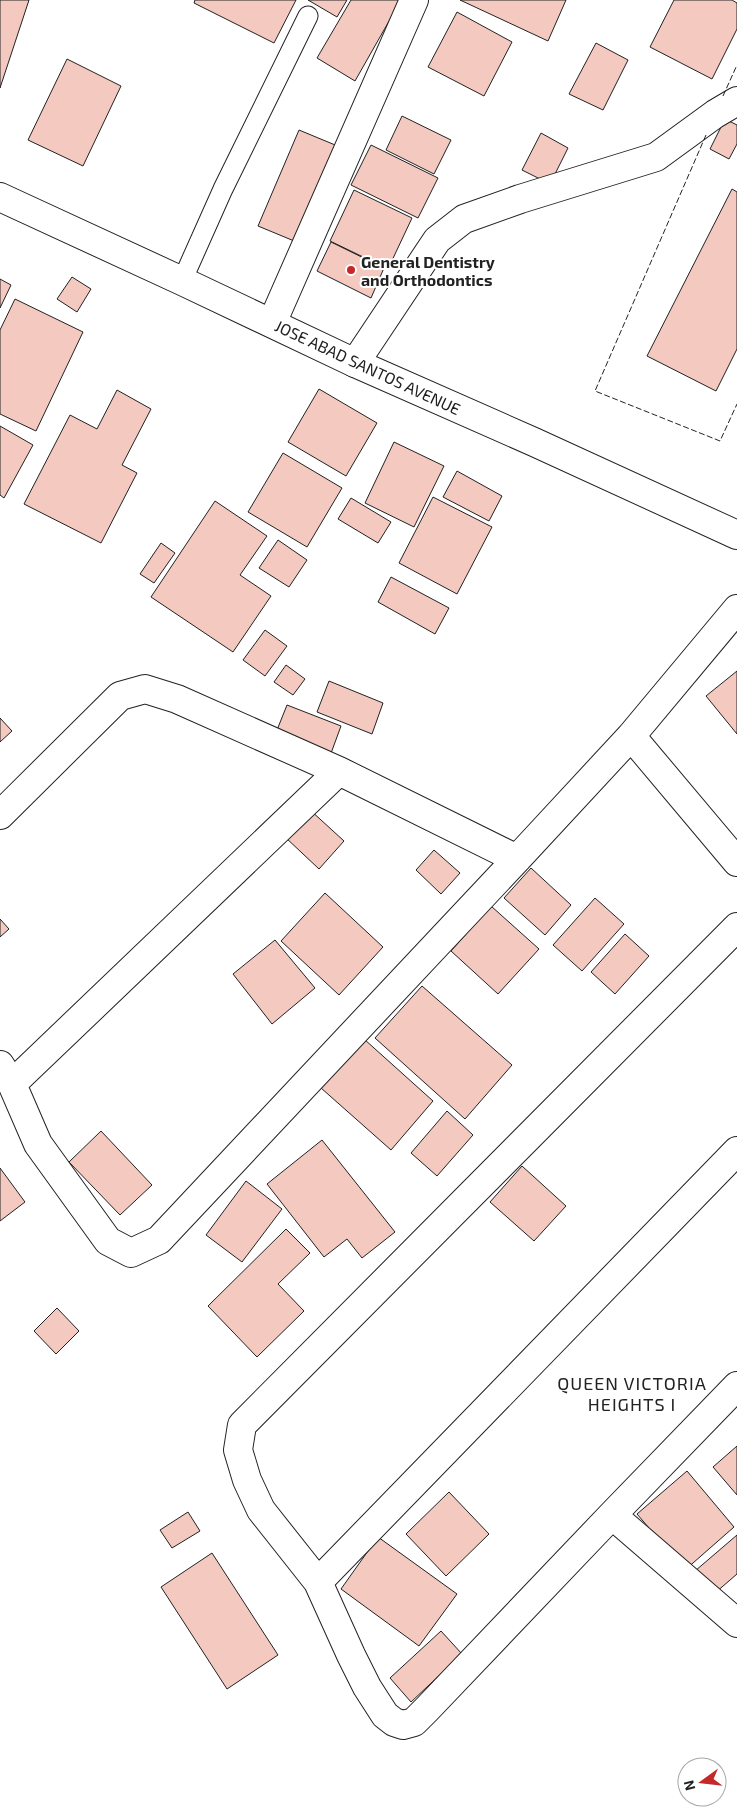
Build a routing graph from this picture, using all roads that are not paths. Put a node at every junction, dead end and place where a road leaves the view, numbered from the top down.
1 (414, 0) edge
2 (308, 16) dead end
3 (737, 101) edge
4 (0, 197) edge
5 (182, 281) junction
6 (272, 323) junction
7 (355, 363) junction
8 (737, 534) edge
9 (737, 609) edge
10 (631, 736) junction
11 (339, 771) junction
12 (0, 815) edge
13 (517, 859) junction
14 (737, 862) edge
15 (737, 927) edge
16 (6, 1075) edge
17 (737, 1151) edge
18 (737, 1386) edge
19 (612, 1515) junction
20 (318, 1582) junction
21 (736, 1620) edge

1 - 6 main road
2 - 5 lane
3 - 7 main road
4 - 5 main road, JOSE ABAD SANTOS AVENUE
5 - 6 main road, JOSE ABAD SANTOS AVENUE
6 - 7 main road, JOSE ABAD SANTOS AVENUE
7 - 8 main road, JOSE ABAD SANTOS AVENUE
9 - 10 main road
10 - 13 main road
10 - 14 main road
11 - 12 main road
11 - 13 main road
11 - 16 main road
13 - 16 main road
15 - 20 main road
17 - 20 main road
18 - 19 main road
19 - 20 main road
19 - 21 main road

